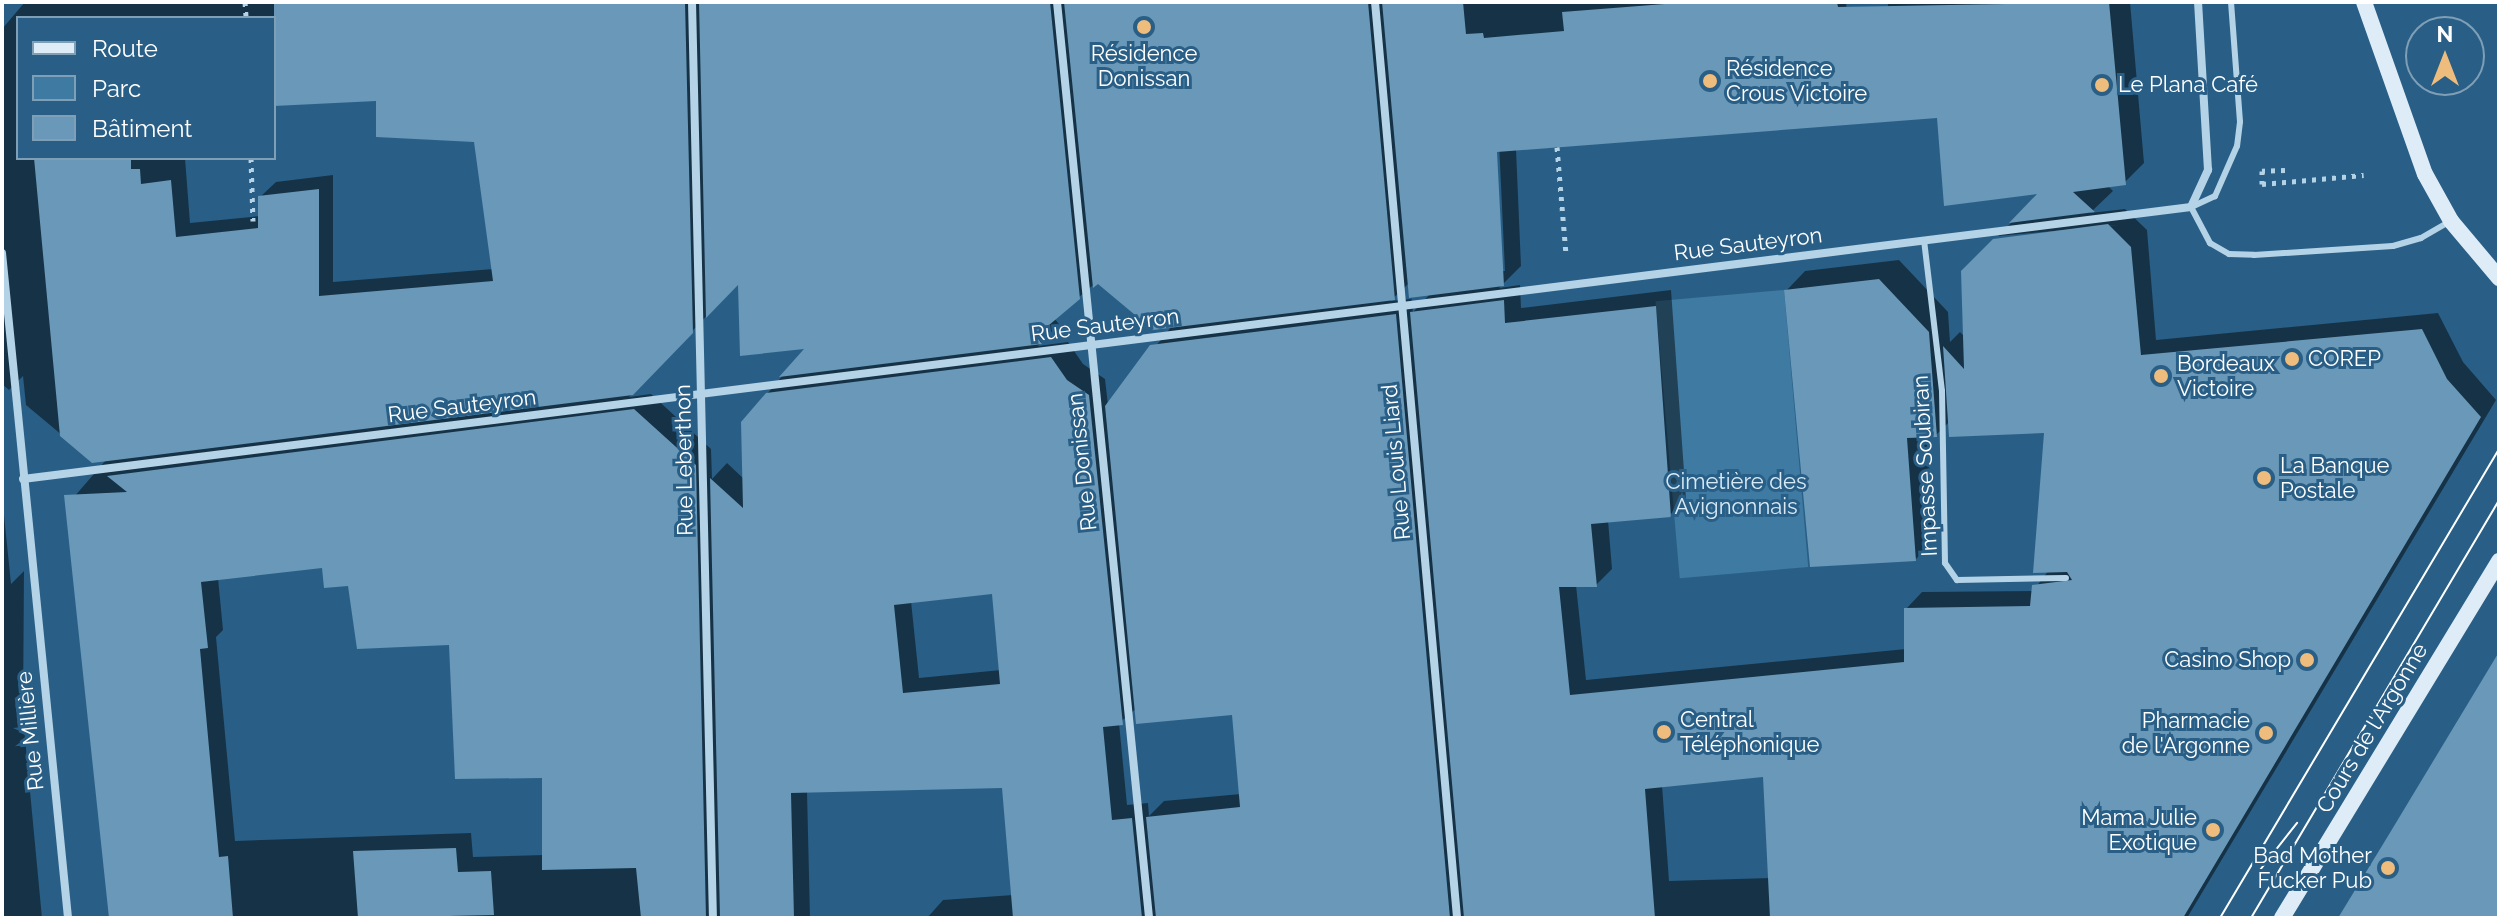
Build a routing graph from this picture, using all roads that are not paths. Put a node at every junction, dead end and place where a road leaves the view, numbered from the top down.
1 (692, 2) edge
2 (1057, 2) edge
3 (1375, 2) edge
4 (2198, 2) edge
5 (2231, 2) edge
6 (2364, 2) edge
7 (2191, 207) junction
8 (2451, 221) junction
9 (1924, 240) junction
10 (2, 253) edge
11 (2499, 278) edge
12 (1400, 306) junction
13 (1088, 345) junction
14 (700, 394) junction
15 (23, 479) junction
16 (2499, 561) edge
17 (2066, 578) dead end
18 (68, 918) edge
19 (713, 918) edge
20 (1149, 918) edge
21 (1457, 918) edge
22 (2282, 918) edge

1 - 14 street, Rue Leberthon
2 - 13 street, Rue Donissan
3 - 12 street, Rue Louis Liard
4 - 7 street
5 - 7 lane
6 - 8 street
7 - 8 lane
7 - 9 street, Rue Sauteyron
8 - 11 street
9 - 12 street, Rue Sauteyron
9 - 17 lane, Impasse Soubiran
10 - 15 street, Rue Millière
12 - 13 street, Rue Sauteyron
12 - 21 street, Rue Louis Liard
13 - 14 street, Rue Sauteyron
13 - 20 street, Rue Donissan
14 - 15 street, Rue Sauteyron
14 - 19 street, Rue Leberthon
15 - 18 street, Rue Millière
16 - 22 street, Cours de l'Argonne

